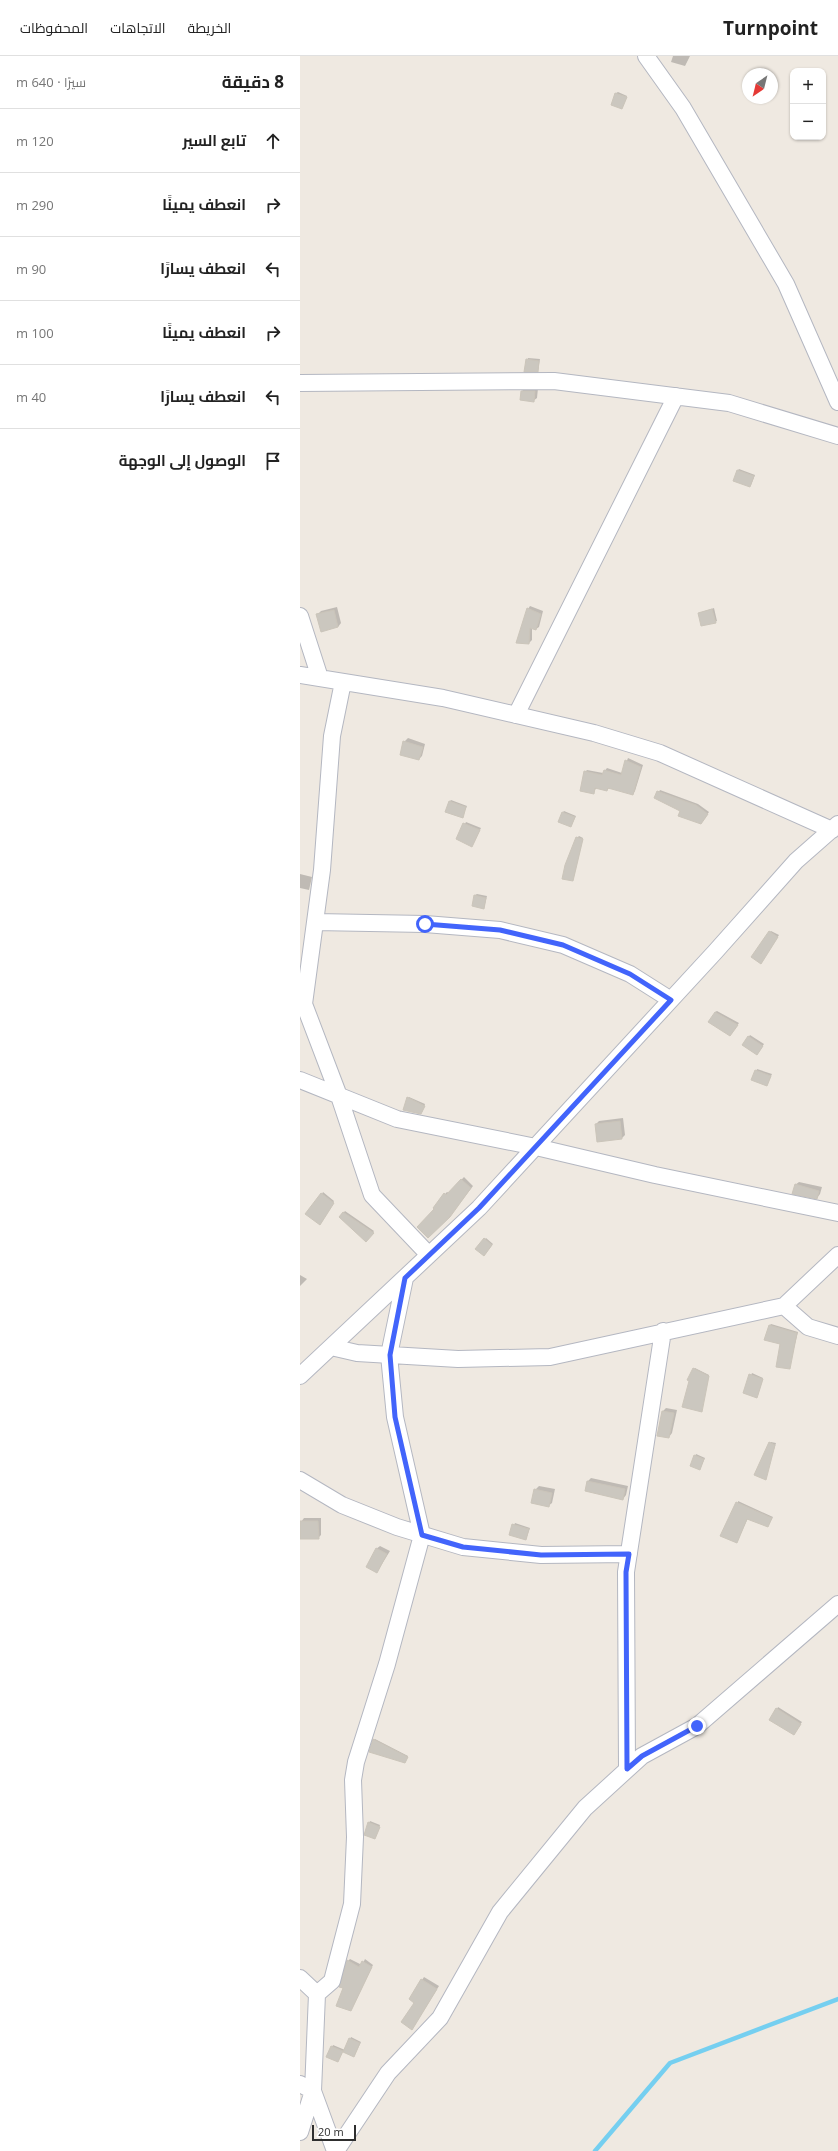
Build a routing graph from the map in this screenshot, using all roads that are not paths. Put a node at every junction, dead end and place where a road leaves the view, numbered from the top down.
1 (646, 56) edge
2 (300, 383) edge
3 (676, 396) junction
4 (838, 402) edge
5 (838, 436) edge
6 (300, 616) edge
7 (300, 674) edge
8 (320, 678) junction
9 (343, 682) junction
10 (516, 715) junction
11 (835, 827) edge
12 (315, 922) junction
13 (671, 1000) junction
14 (300, 1080) edge
15 (339, 1096) junction
16 (536, 1147) junction
17 (838, 1213) edge
18 (838, 1255) edge
19 (428, 1256) junction
20 (405, 1278) junction
21 (784, 1306) junction
22 (663, 1331) junction
23 (838, 1336) edge
24 (331, 1347) junction
25 (390, 1355) junction
26 (300, 1376) edge
27 (300, 1480) edge
28 (422, 1535) junction
29 (629, 1554) junction
30 (838, 1604) edge
31 (627, 1769) junction
32 (300, 1978) edge
33 (317, 1994) junction
34 (306, 2087) edge
35 (300, 2132) edge
36 (336, 2151) edge

1 - 4 street
2 - 3 street
3 - 5 street
3 - 10 street
6 - 8 street
7 - 8 street
8 - 9 street
9 - 10 street
9 - 12 street
10 - 11 street
11 - 13 street
12 - 13 street
12 - 15 street
13 - 16 street
14 - 15 street
15 - 16 street
15 - 19 street
16 - 17 street
16 - 19 street
18 - 21 street
19 - 20 street
20 - 24 street
20 - 25 street
21 - 22 street
21 - 23 street
22 - 25 street
22 - 29 street
24 - 25 street
24 - 26 street
25 - 28 street
27 - 28 street
28 - 29 street
28 - 33 street
29 - 31 street
30 - 31 street
31 - 36 street
32 - 33 street
33 - 34 street
34 - 35 street
34 - 36 street

